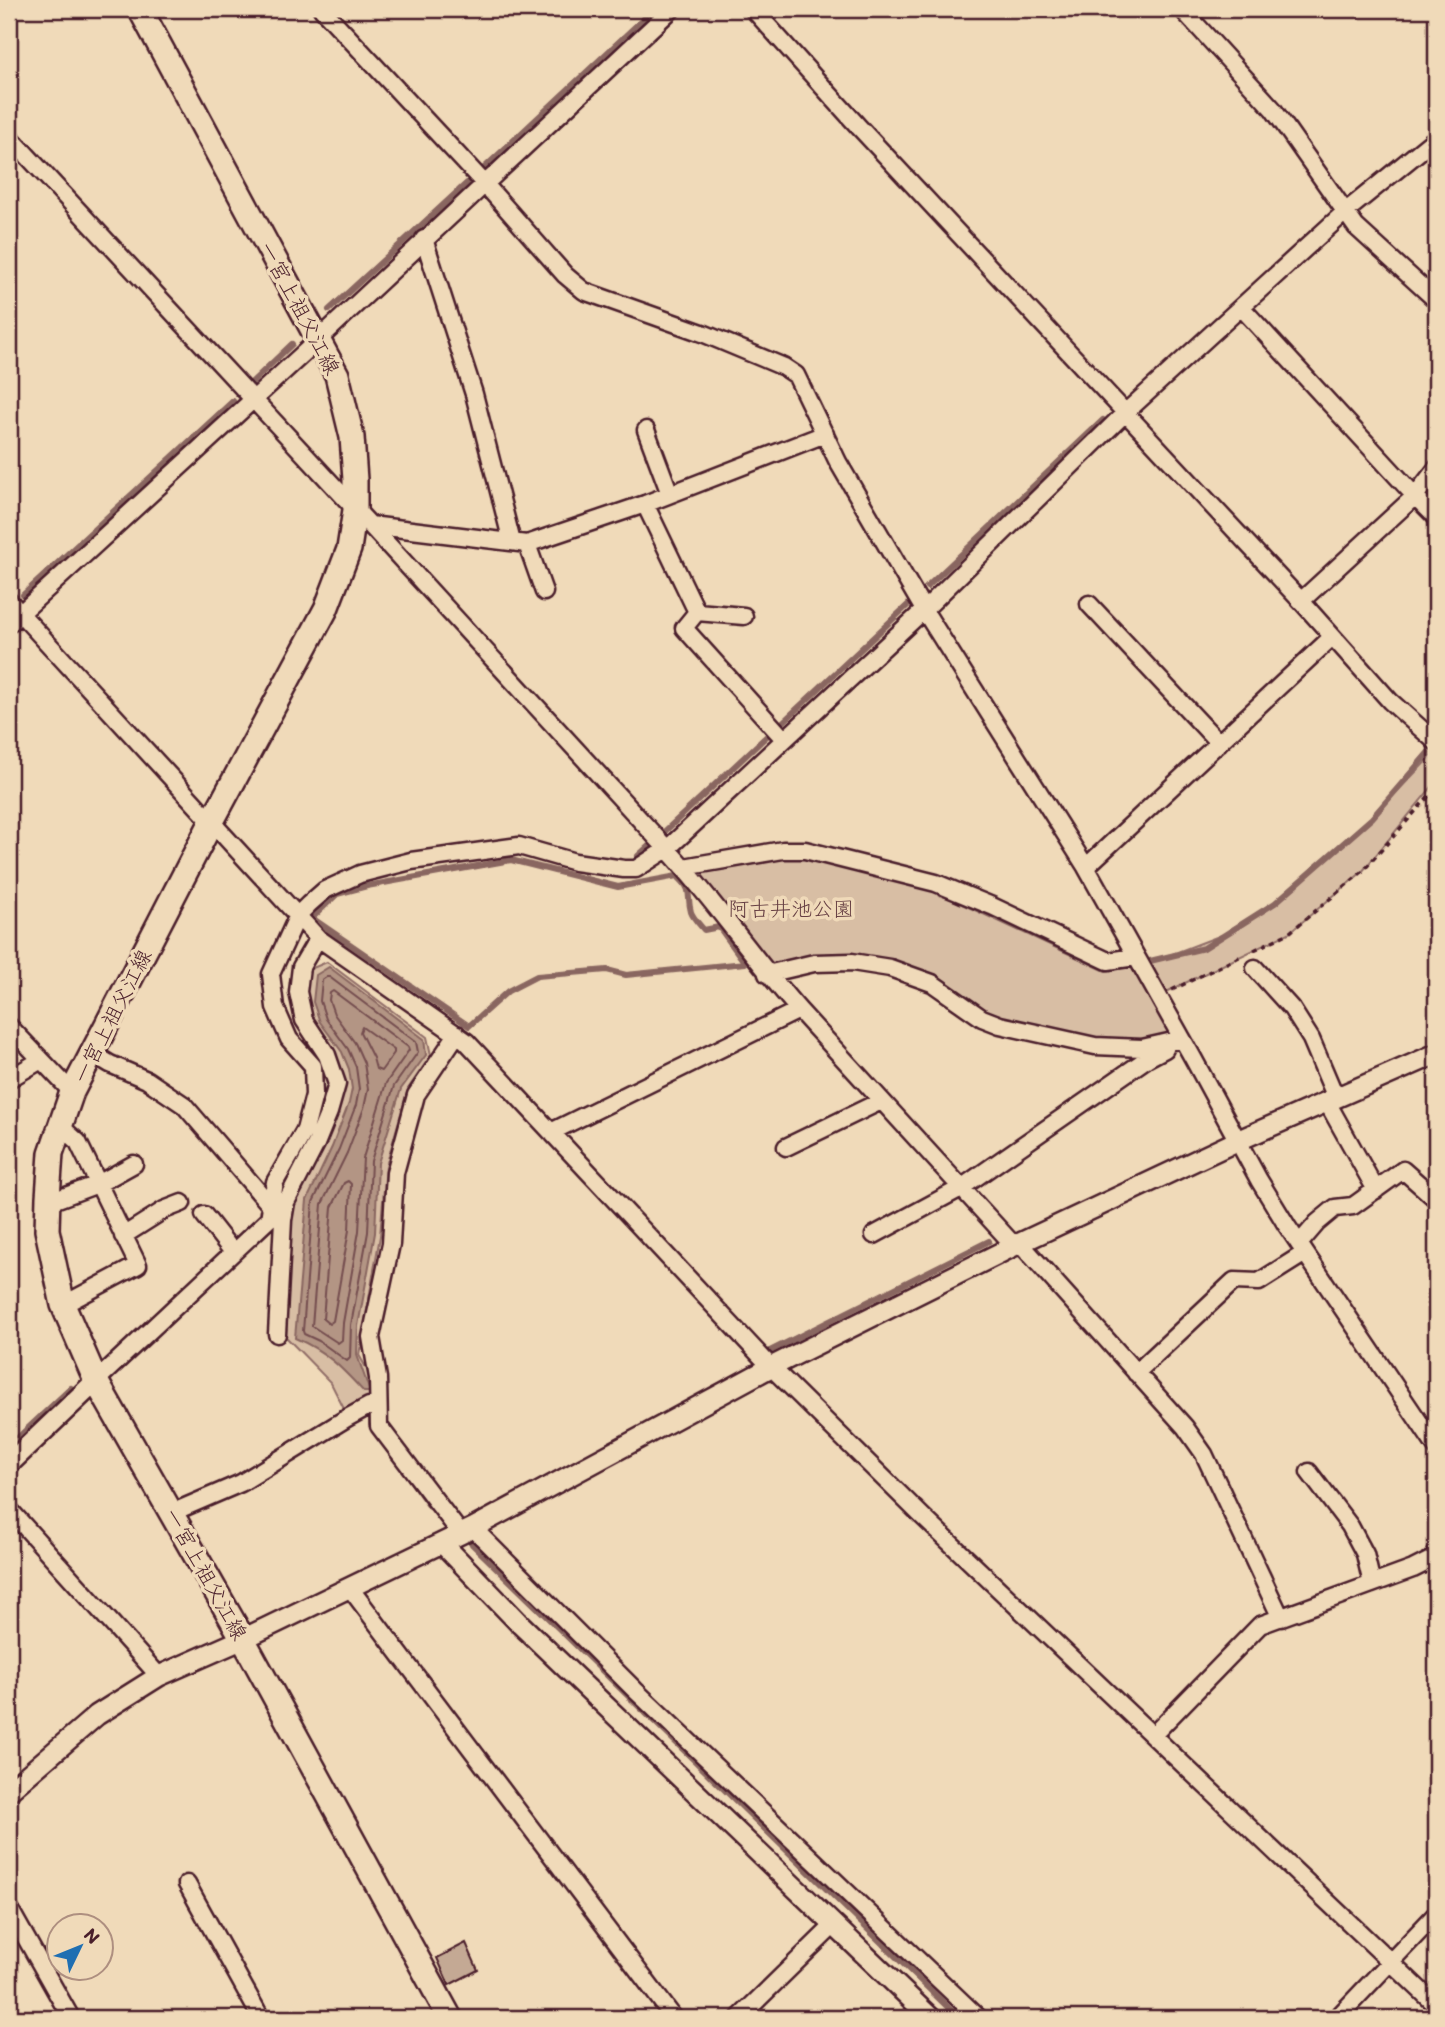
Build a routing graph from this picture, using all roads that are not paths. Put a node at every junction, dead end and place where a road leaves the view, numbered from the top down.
1 (140, 9) edge
2 (322, 9) edge
3 (673, 9) edge
4 (753, 9) edge
5 (1182, 9) edge
6 (9, 136) edge
7 (1436, 138) edge
8 (484, 183) junction
9 (1345, 212) junction
10 (424, 239) junction
11 (1436, 300) edge
12 (1241, 307) junction
13 (318, 340) junction
14 (252, 400) junction
15 (1126, 412) junction
16 (646, 430) dead end
17 (825, 434) junction
18 (1436, 469) edge
19 (670, 495) junction
20 (1415, 496) junction
21 (645, 504) junction
22 (363, 517) junction
23 (1436, 517) edge
24 (519, 543) junction
25 (544, 592) dead end
26 (1301, 601) junction
27 (1089, 604) dead end
28 (924, 610) junction
29 (697, 612) junction
30 (12, 613) edge
31 (744, 616) dead end
32 (1332, 637) junction
33 (784, 739) junction
34 (1436, 741) edge
35 (1219, 743) junction
36 (211, 823) junction
37 (667, 849) junction
38 (684, 867) junction
39 (1086, 867) junction
40 (298, 915) junction
41 (318, 938) junction
42 (1135, 957) junction
43 (1255, 968) dead end
44 (767, 974) junction
45 (799, 1010) junction
46 (9, 1026) edge
47 (457, 1034) junction
48 (1182, 1039) junction
49 (92, 1053) junction
50 (1436, 1054) edge
51 (41, 1060) junction
52 (9, 1079) edge
53 (72, 1092) junction
54 (1331, 1100) junction
55 (881, 1101) junction
56 (60, 1126) junction
57 (551, 1132) junction
58 (1237, 1141) junction
59 (786, 1147) dead end
60 (134, 1164) dead end
61 (98, 1184) junction
62 (961, 1188) junction
63 (1376, 1190) junction
64 (1436, 1199) edge
65 (47, 1203) junction
66 (182, 1203) dead end
67 (271, 1206) junction
68 (204, 1215) dead end
69 (283, 1220) junction
70 (874, 1235) dead end
71 (123, 1236) junction
72 (1020, 1242) junction
73 (1302, 1248) junction
74 (233, 1252) junction
75 (63, 1305) junction
76 (277, 1334) dead end
77 (771, 1367) junction
78 (1136, 1373) junction
79 (96, 1381) junction
80 (378, 1404) junction
81 (1436, 1447) edge
82 (9, 1464) edge
83 (1308, 1472) dead end
84 (9, 1510) edge
85 (171, 1513) junction
86 (467, 1531) junction
87 (442, 1543) junction
88 (1436, 1554) edge
89 (1372, 1584) junction
90 (350, 1588) junction
91 (1281, 1618) junction
92 (243, 1639) junction
93 (159, 1676) junction
94 (1153, 1735) junction
95 (9, 1791) edge
96 (187, 1884) dead end
97 (9, 1908) edge
98 (1436, 1914) edge
99 (834, 1926) junction
100 (1391, 1961) junction
101 (1436, 2005) edge
102 (71, 2018) edge
103 (261, 2018) edge
104 (450, 2018) edge
105 (674, 2018) edge
106 (739, 2018) edge
107 (931, 2018) edge
108 (979, 2018) edge
109 (1337, 2018) edge

1 - 13 main road, 一宮上祖父江線
2 - 8 street
3 - 8 street
4 - 15 street
5 - 9 street
6 - 14 street
7 - 9 street
8 - 10 street
8 - 17 street
9 - 11 street
9 - 12 street
10 - 13 street
10 - 24 street
12 - 15 street
12 - 20 street
13 - 14 street
13 - 22 main road, 一宮上祖父江線
14 - 22 street
14 - 30 street
15 - 26 street
15 - 28 street
16 - 19 street
17 - 19 street
17 - 28 street
18 - 20 street
19 - 21 street
20 - 23 street
20 - 26 street
21 - 24 street
21 - 29 street
22 - 24 street
22 - 36 main road, 一宮上祖父江線
22 - 37 street
24 - 25 street
26 - 32 street
27 - 35 street
28 - 33 street
28 - 39 street
29 - 31 street
29 - 33 street
30 - 36 street
32 - 34 street
32 - 35 street
33 - 37 street
35 - 39 street
36 - 40 street
36 - 49 main road, 一宮上祖父江線
37 - 38 street
37 - 40 street
38 - 42 street
38 - 44 street
39 - 42 street
40 - 41 street
40 - 67 street
41 - 47 street
41 - 69 street
42 - 48 street
43 - 54 street
44 - 45 street
44 - 48 street
45 - 55 street
45 - 57 street
46 - 51 street
47 - 57 street
47 - 80 street
48 - 58 street
48 - 62 street
49 - 53 main road, 一宮上祖父江線
49 - 67 street
50 - 54 street
51 - 52 street
51 - 53 street
53 - 56 main road, 一宮上祖父江線
54 - 58 street
54 - 63 street
55 - 59 street
55 - 62 street
56 - 61 street
56 - 65 main road, 一宮上祖父江線
57 - 77 street
58 - 72 street
58 - 73 street
60 - 61 street
61 - 65 street
61 - 71 street
62 - 70 street
62 - 72 street
63 - 64 street
63 - 73 street
65 - 75 main road, 一宮上祖父江線
66 - 71 street
67 - 69 street
67 - 74 street
68 - 74 street
69 - 76 street
71 - 75 street
72 - 77 street
72 - 78 street
73 - 78 street
73 - 81 street
74 - 79 street
75 - 79 main road, 一宮上祖父江線
77 - 86 street
77 - 94 street
78 - 91 street
79 - 82 street
79 - 85 main road, 一宮上祖父江線
80 - 85 street
80 - 86 street
83 - 89 street
84 - 93 street
85 - 92 main road, 一宮上祖父江線
86 - 87 street
86 - 108 street
87 - 90 street
87 - 99 street
88 - 89 street
89 - 91 street
90 - 92 street
90 - 105 street
91 - 94 street
92 - 93 street
92 - 104 main road, 一宮上祖父江線
93 - 95 street
94 - 100 street
96 - 103 street
97 - 102 street
98 - 100 street
99 - 106 street
99 - 107 street
100 - 101 street
100 - 109 street

